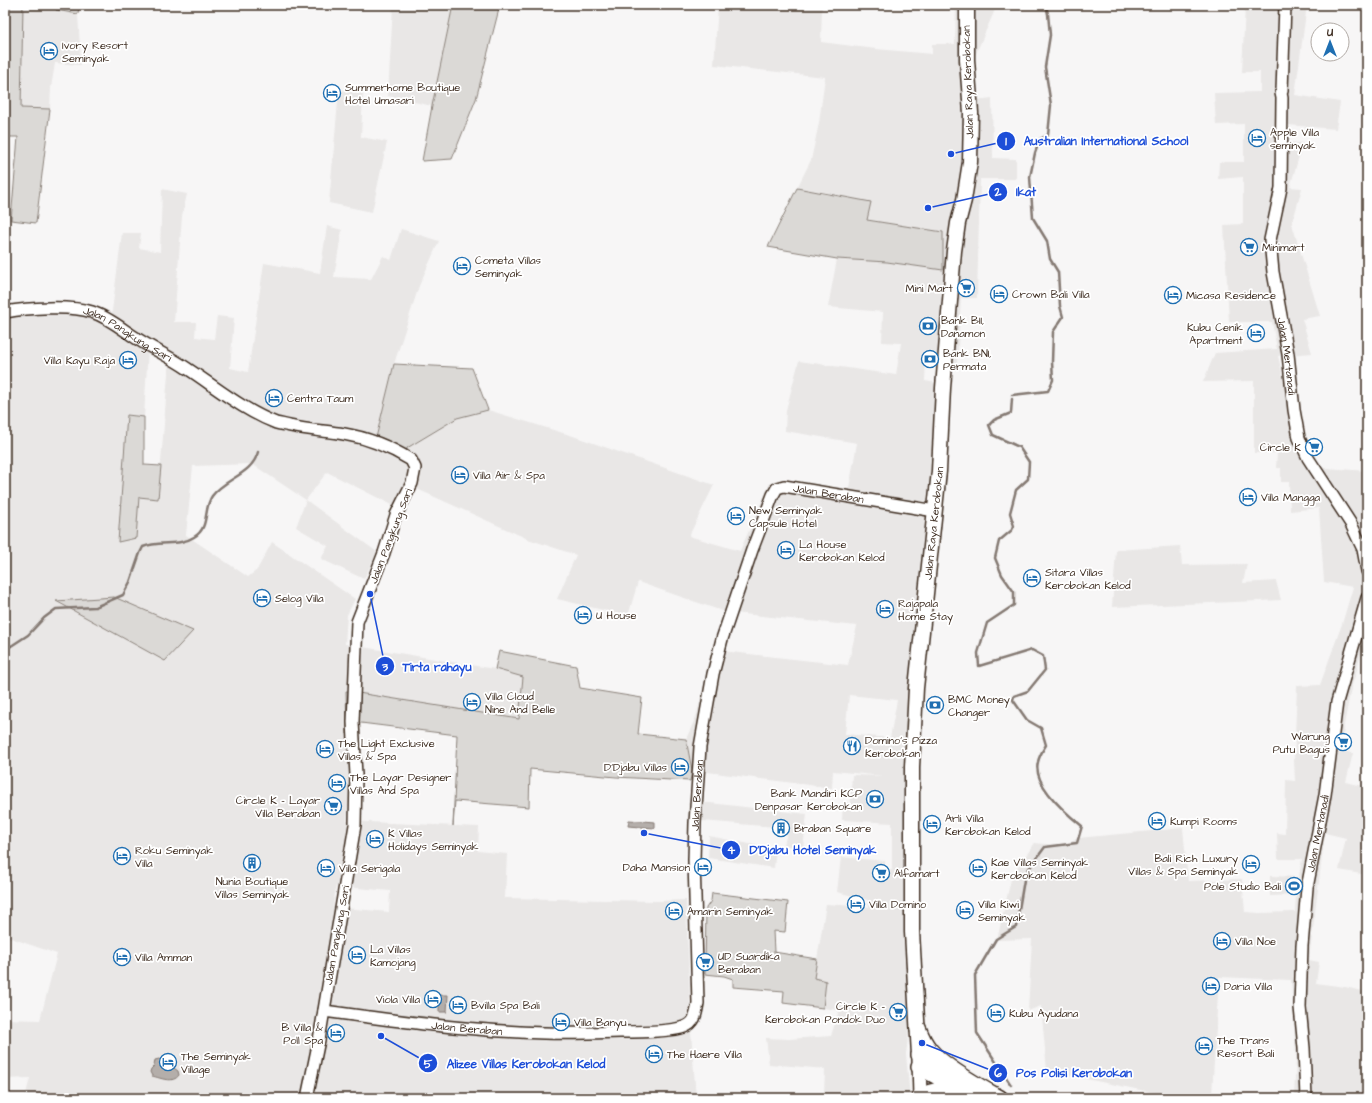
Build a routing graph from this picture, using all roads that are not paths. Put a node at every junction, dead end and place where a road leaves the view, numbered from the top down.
1 (966, 5) edge
2 (1285, 5) edge
3 (5, 312) edge
4 (935, 511) junction
5 (1367, 571) edge
6 (1367, 598) edge
7 (324, 1011) junction
8 (918, 1028) junction
9 (919, 1061) junction
10 (976, 1094) edge
11 (920, 1097) edge
12 (307, 1098) edge
13 (1000, 1098) edge
14 (1306, 1098) edge

1 - 4 main road, Jalan Raya Kerobokan
2 - 5 street, Jalan Mertanadi
3 - 7 street, Jalan Pangkung Sari
4 - 7 street, Jalan Beraban
4 - 8 main road, Jalan Raya Kerobokan
6 - 14 street, Jalan Mertanadi
7 - 12 street, Jalan Pangkung Sari
8 - 9 main road, Jalan Raya Kerobokan
8 - 10 highway
9 - 10 highway
9 - 11 main road
10 - 11 highway
10 - 13 highway

